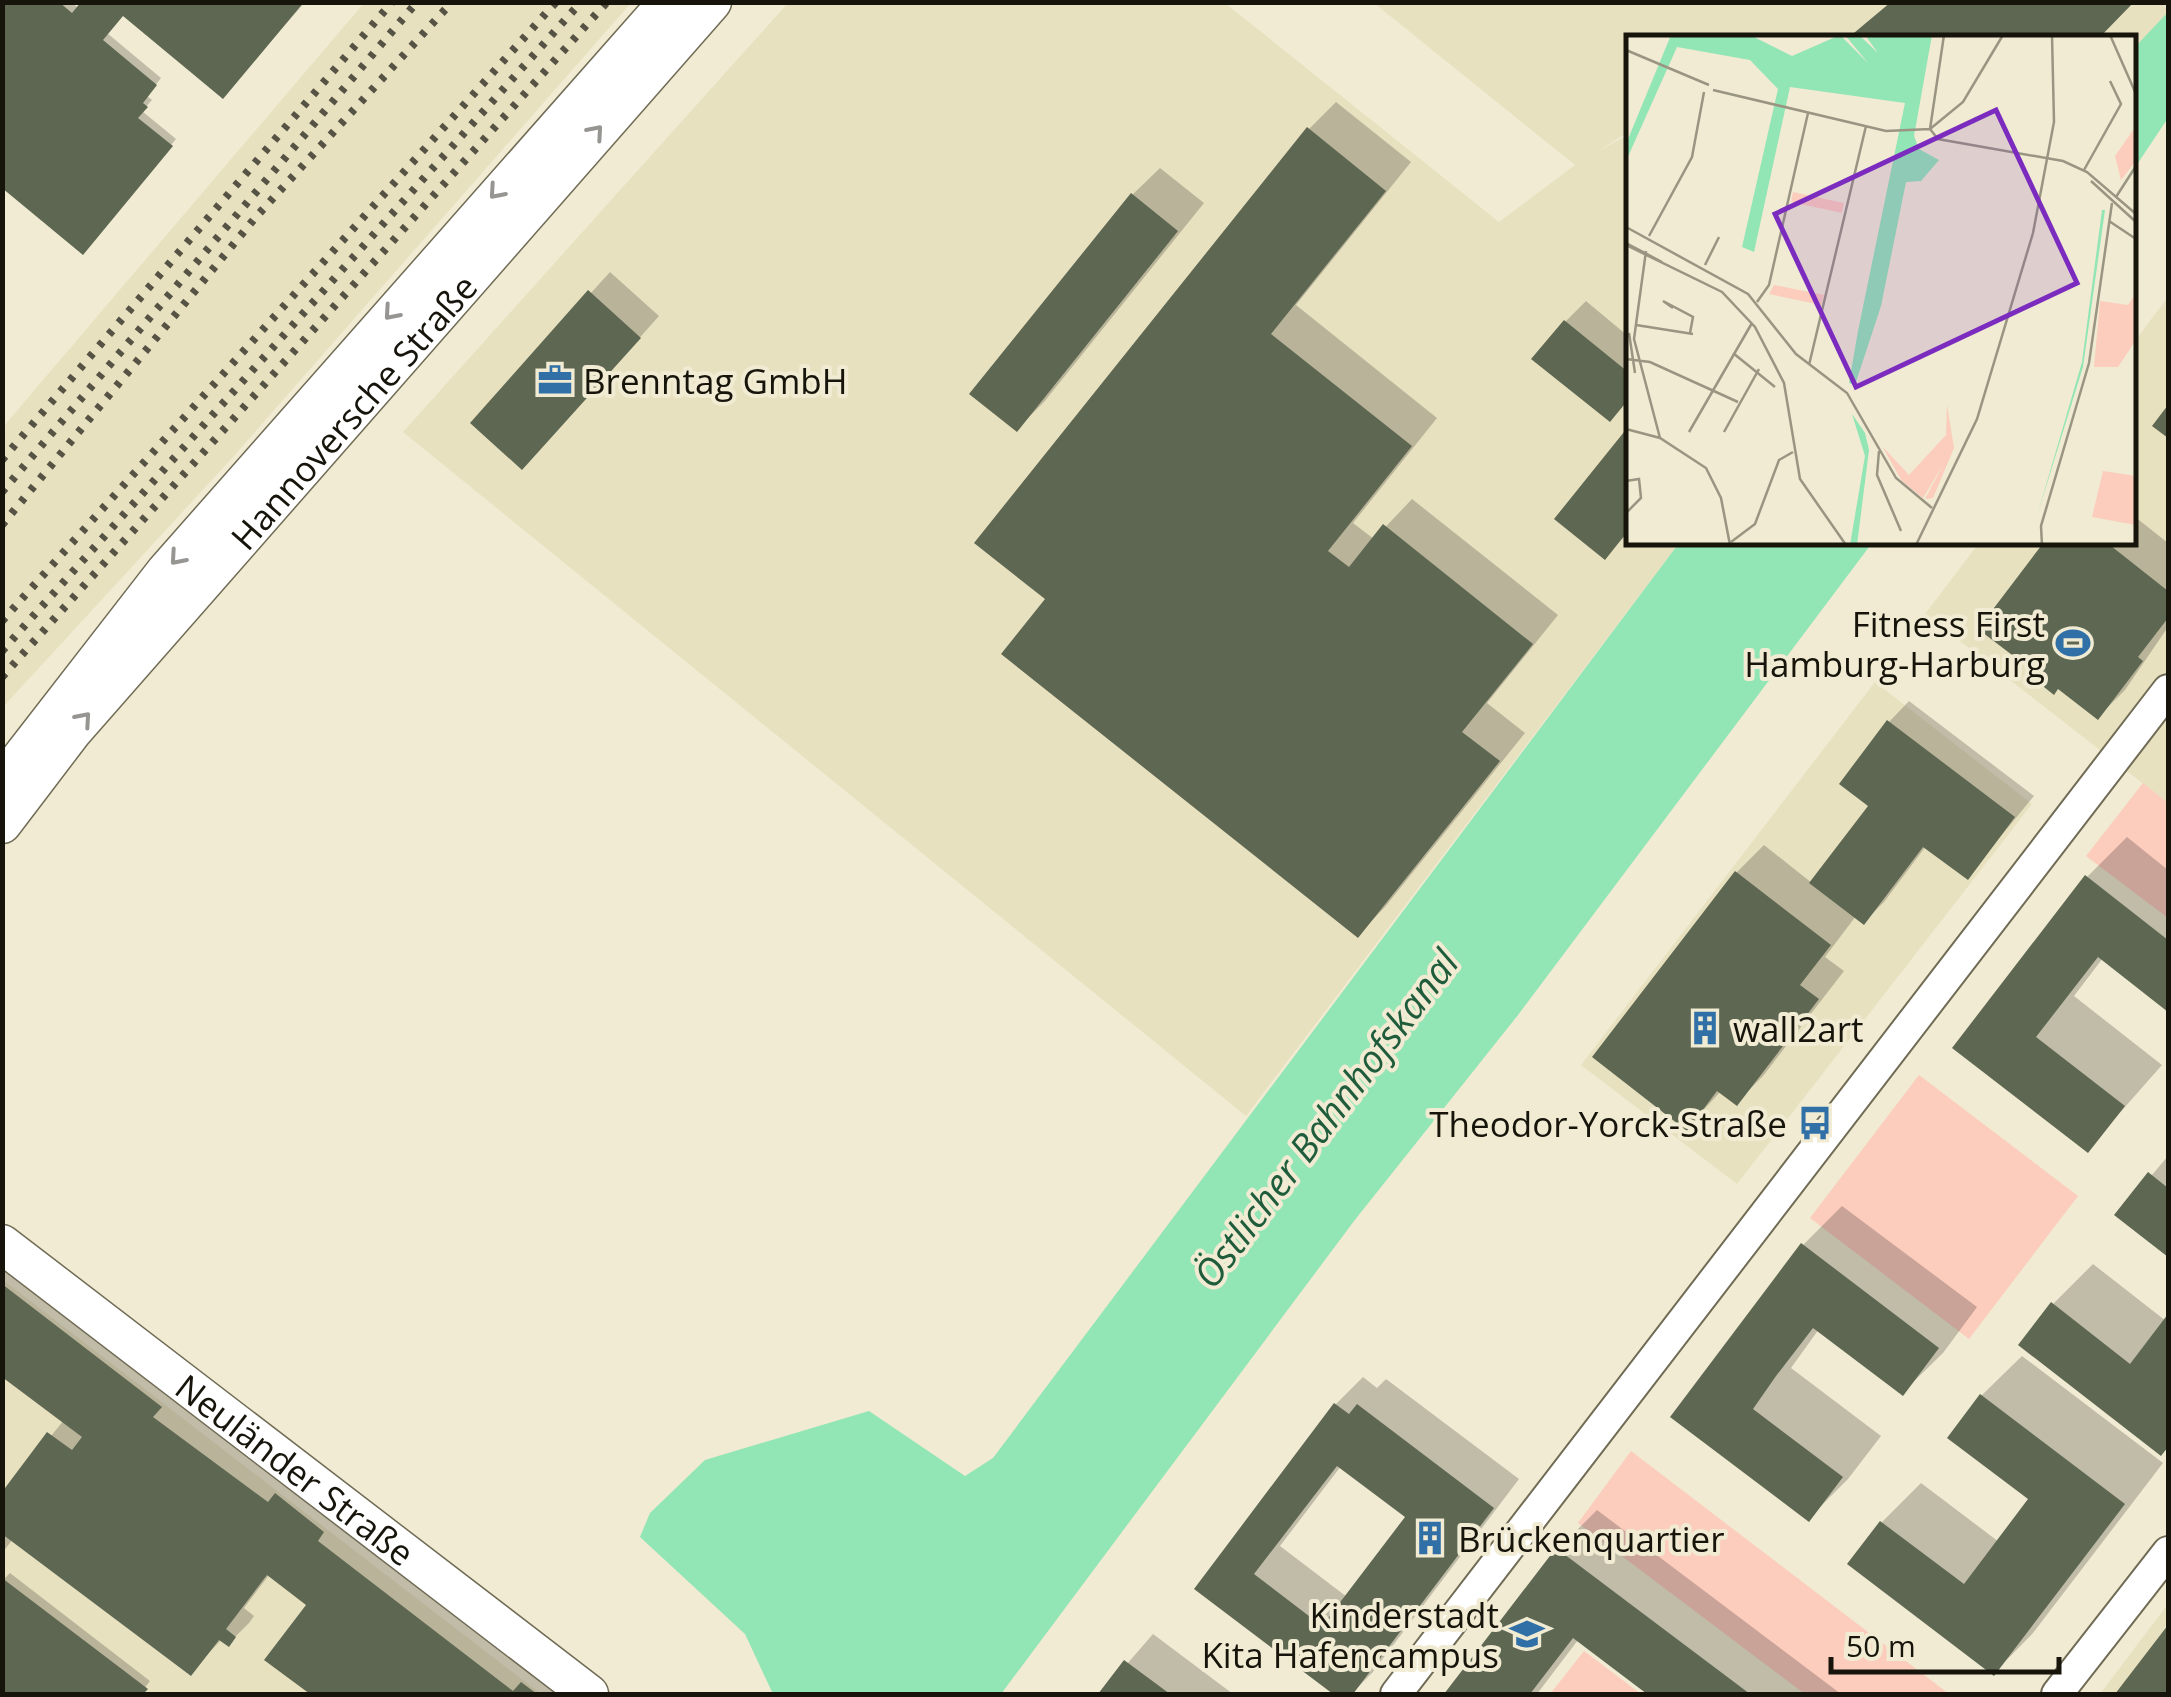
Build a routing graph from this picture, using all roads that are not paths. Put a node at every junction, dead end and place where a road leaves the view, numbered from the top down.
1 (668, 2) edge
2 (712, 2) edge
3 (2168, 690) edge
4 (2, 782) edge
5 (2, 824) edge
6 (2, 1244) edge
7 (2168, 1552) edge
8 (589, 1694) edge
9 (1396, 1694) edge
10 (2057, 1694) edge

1 -> 4 main road, Hannoversche Straße
5 -> 2 main road, Hannoversche Straße
3 - 9 street
6 - 8 main road, Neuländer Straße
7 - 10 street

